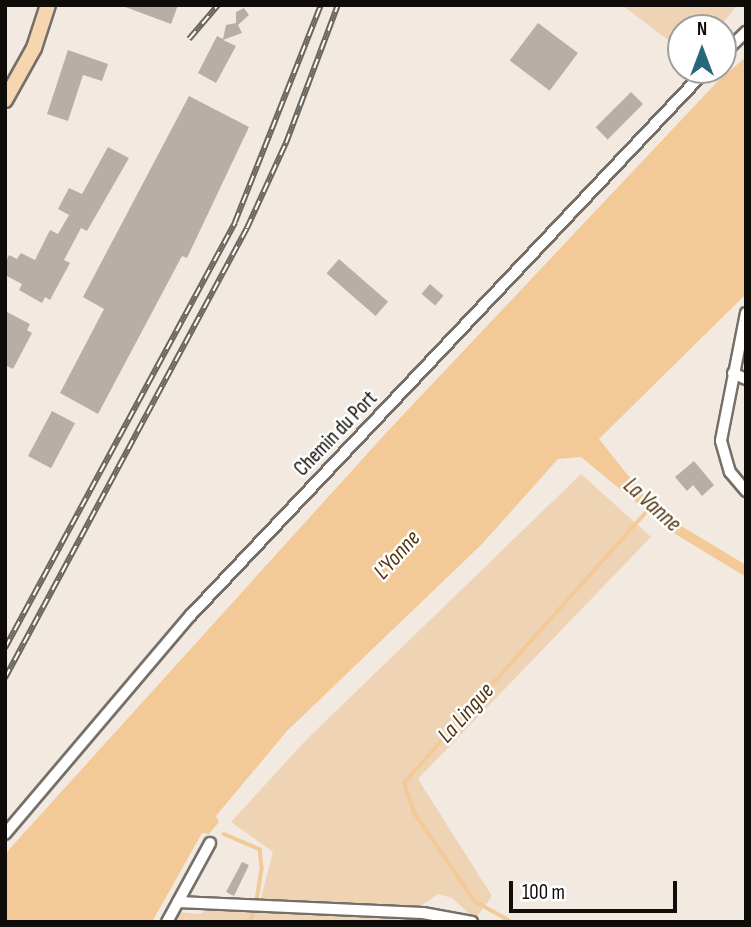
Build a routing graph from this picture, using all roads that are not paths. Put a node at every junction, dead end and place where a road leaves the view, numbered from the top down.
1 (48, 5) edge
2 (693, 84) edge
3 (5, 100) edge
4 (746, 313) edge
5 (733, 373) junction
6 (746, 379) edge
7 (746, 491) edge
8 (5, 834) edge
9 (209, 843) dead end
10 (178, 902) junction
11 (167, 922) edge
12 (472, 922) edge

1 - 3 main road
2 - 8 street, Chemin du Port
4 - 5 street
5 - 6 street
5 - 7 street
9 - 10 street
10 - 11 street
10 - 12 street

